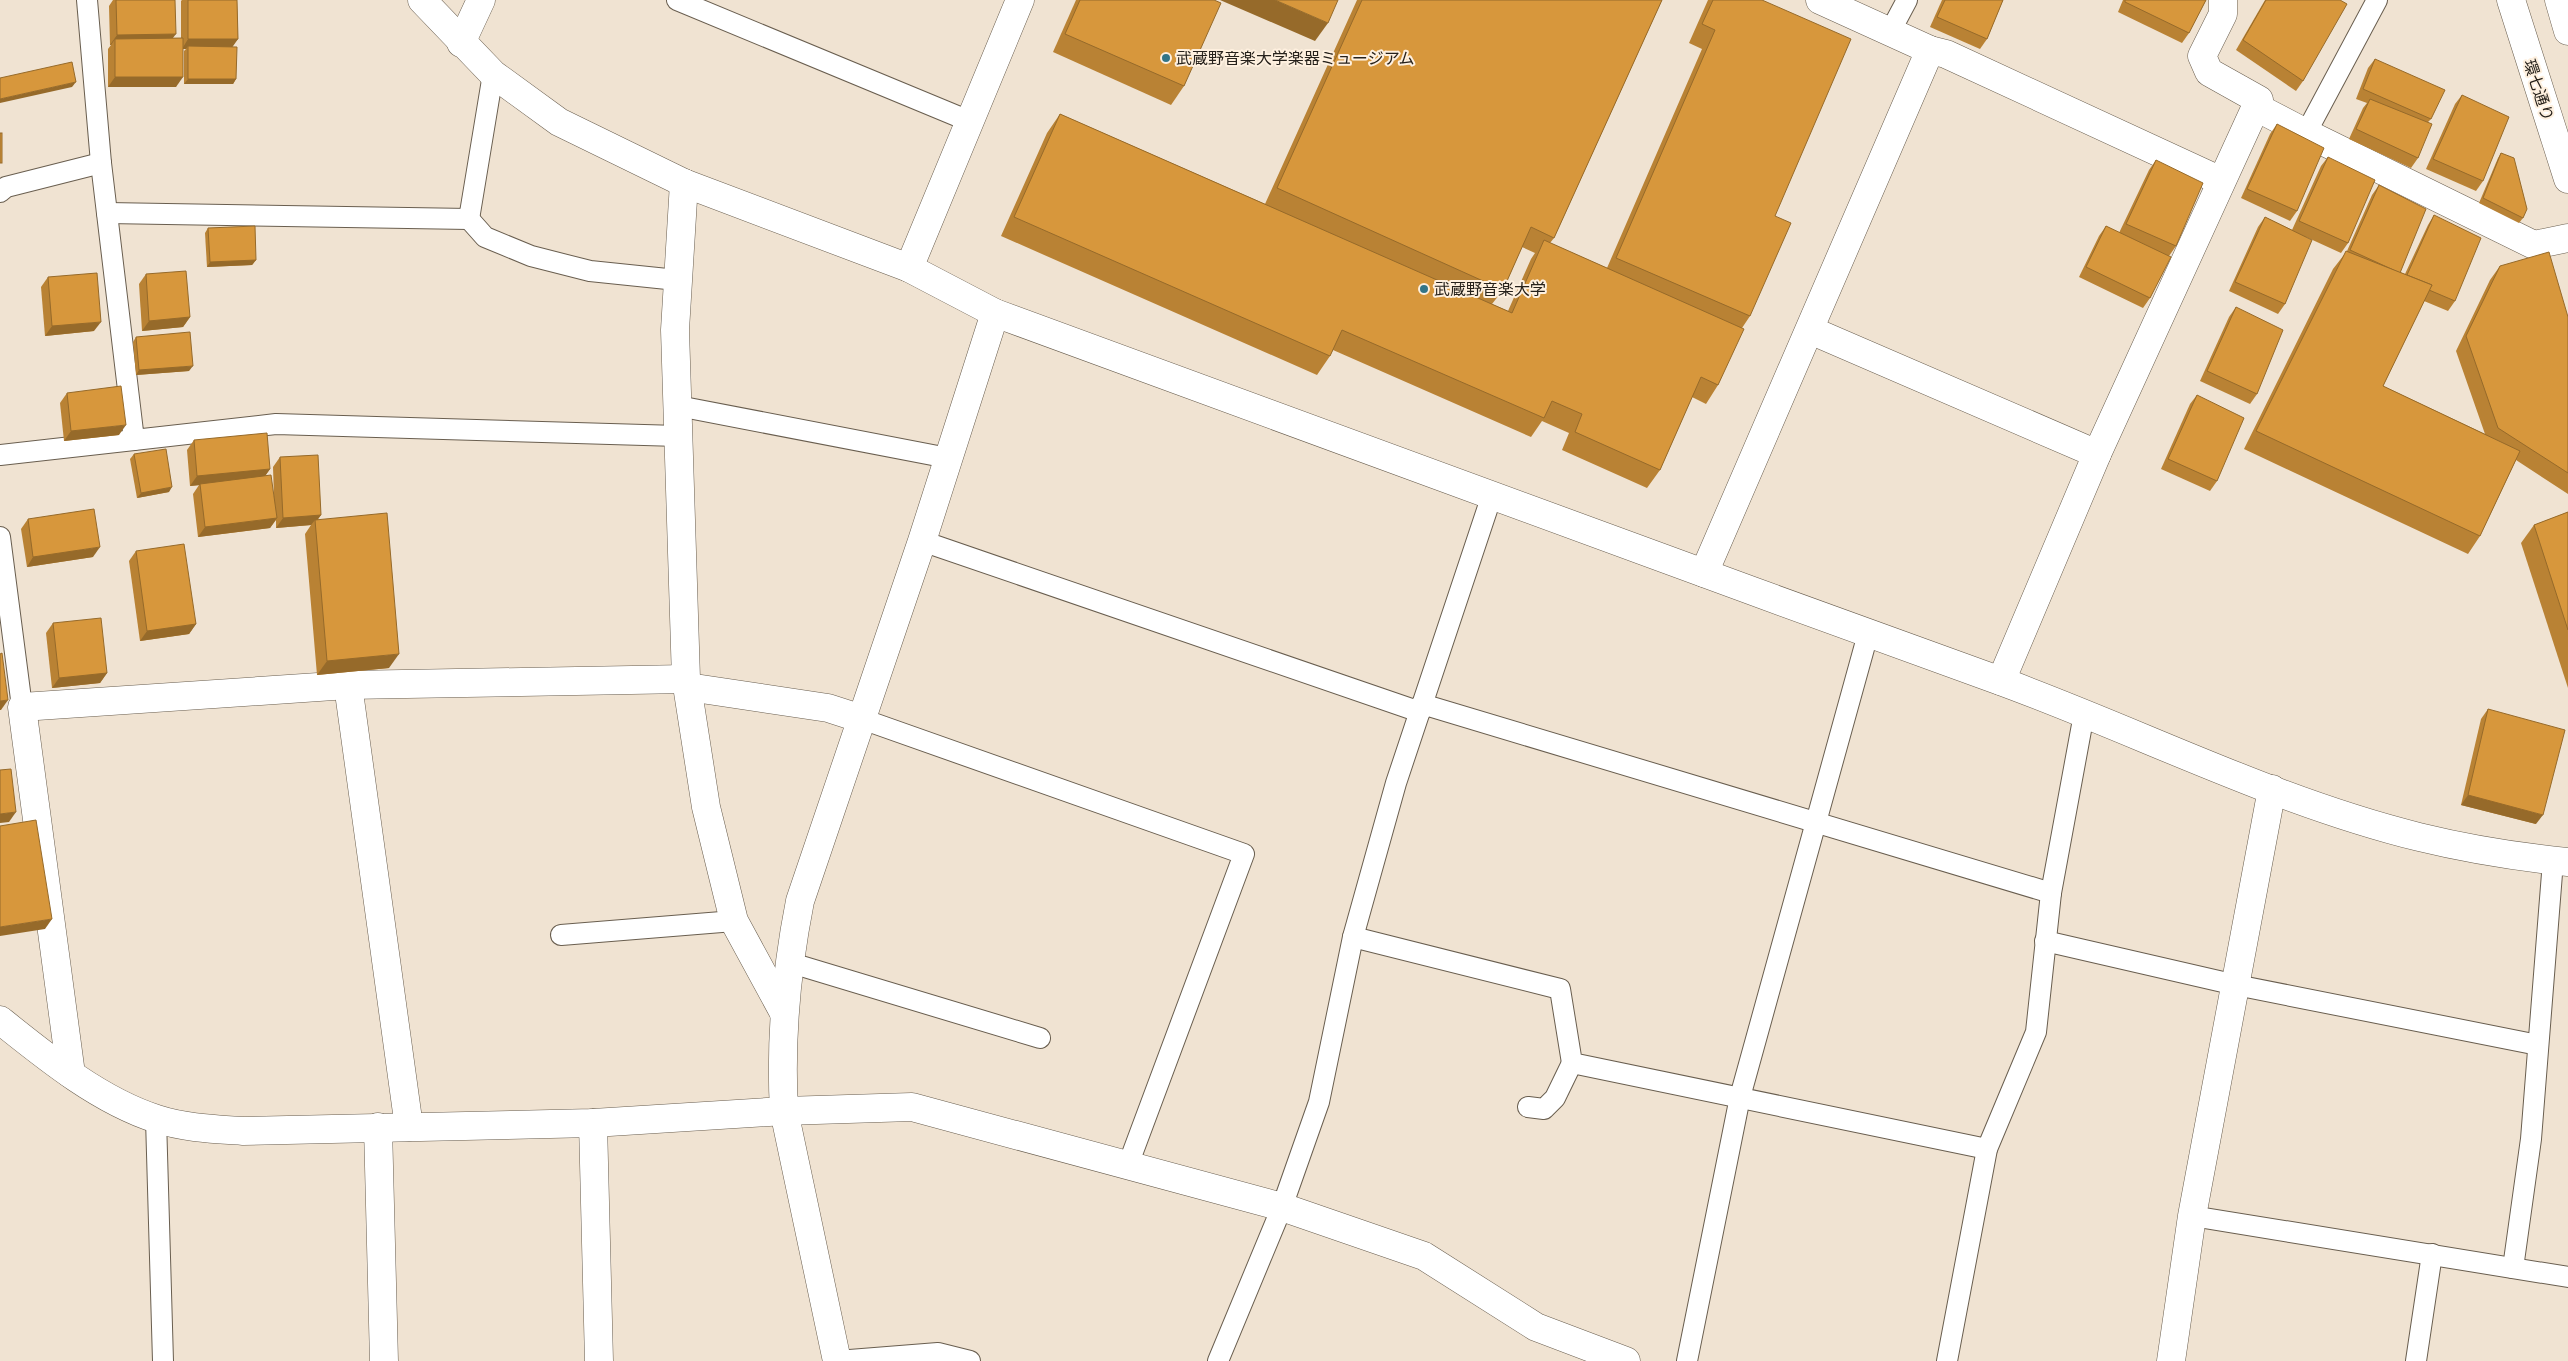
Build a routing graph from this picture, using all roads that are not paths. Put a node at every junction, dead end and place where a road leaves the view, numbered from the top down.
1 (86, 0) edge
2 (422, 0) edge
3 (481, 0) edge
4 (677, 0) edge
5 (1020, 0) edge
6 (1820, 0) edge
7 (1907, 0) edge
8 (2223, 0) edge
9 (2378, 0) edge
10 (2511, 0) edge
11 (2559, 0) edge
12 (2568, 31) edge
13 (1890, 32) junction
14 (461, 43) junction
15 (1930, 50) junction
16 (493, 74) junction
17 (2256, 106) junction
18 (969, 121) junction
19 (2306, 133) junction
20 (101, 163) junction
21 (2568, 179) edge
22 (2221, 181) junction
23 (684, 183) junction
24 (0, 192) edge
25 (107, 212) junction
26 (469, 220) junction
27 (2568, 238) edge
28 (909, 268) junction
29 (677, 280) junction
30 (995, 313) junction
31 (1810, 330) junction
32 (678, 406) junction
33 (678, 436) junction
34 (134, 440) junction
35 (2097, 454) junction
36 (0, 455) edge
37 (948, 458) junction
38 (1492, 495) junction
39 (0, 537) edge
40 (922, 540) junction
41 (1704, 572) junction
42 (1868, 634) junction
43 (2001, 681) junction
44 (687, 683) junction
45 (348, 685) junction
46 (22, 707) junction
47 (1421, 708) junction
48 (2084, 714) junction
49 (862, 719) junction
50 (2272, 789) junction
51 (1816, 822) junction
52 (2560, 861) edge
53 (2051, 893) junction
54 (734, 921) junction
55 (561, 935) dead end
56 (1353, 937) junction
57 (2045, 941) junction
58 (788, 962) junction
59 (2236, 985) junction
60 (784, 1013) junction
61 (0, 1020) edge
62 (1040, 1038) dead end
63 (2538, 1045) junction
64 (1572, 1063) junction
65 (71, 1074) junction
66 (1740, 1097) junction
67 (1528, 1107) dead end
68 (784, 1111) junction
69 (156, 1119) junction
70 (593, 1123) junction
71 (378, 1127) junction
72 (409, 1127) junction
73 (1987, 1149) junction
74 (1128, 1165) junction
75 (1282, 1207) junction
76 (2192, 1216) junction
77 (2432, 1254) junction
78 (2513, 1268) junction
79 (2568, 1277) edge
80 (163, 1361) edge
81 (384, 1361) edge
82 (598, 1361) edge
83 (837, 1361) edge
84 (970, 1361) edge
85 (1218, 1361) edge
86 (1626, 1361) edge
87 (1687, 1361) edge
88 (1947, 1361) edge
89 (2171, 1361) edge
90 (2416, 1361) edge

1 - 20 lane
2 - 14 street
3 - 14 street
4 - 18 lane
5 - 18 street
6 - 13 street
7 - 13 lane
8 - 17 street
9 - 19 lane
10 - 21 street, 環七通り
11 - 12 street
13 - 15 street
14 - 16 street
15 - 22 street
15 - 31 street
16 - 23 street
16 - 26 lane
17 - 19 street
17 - 22 street
18 - 28 street
19 - 27 street
20 - 24 lane
20 - 25 lane
22 - 35 street
23 - 28 street
23 - 29 street
25 - 26 lane
25 - 34 lane
26 - 29 lane
28 - 30 street
29 - 32 street
30 - 37 street
30 - 38 street
31 - 35 street
31 - 41 street
32 - 33 street
32 - 37 lane
33 - 34 lane
33 - 44 street
34 - 36 lane
35 - 43 street
37 - 40 street
38 - 41 street
38 - 47 lane
39 - 46 lane
40 - 47 lane
40 - 49 street
41 - 42 street
42 - 43 street
42 - 51 lane
43 - 48 street
44 - 45 street
44 - 49 street
44 - 54 street
45 - 46 street
45 - 72 street
46 - 65 street
47 - 51 lane
47 - 56 lane
48 - 50 street
48 - 53 lane
49 - 58 street
49 - 74 lane
50 - 52 street
50 - 59 street
51 - 53 lane
51 - 66 lane
52 - 63 lane
53 - 57 lane
54 - 55 lane
54 - 60 street
56 - 64 lane
56 - 75 lane
57 - 59 lane
57 - 73 lane
58 - 60 street
58 - 62 lane
59 - 63 lane
59 - 76 street
60 - 68 street
61 - 65 street
63 - 78 lane
64 - 66 lane
64 - 67 lane
65 - 69 street
66 - 73 lane
66 - 87 lane
68 - 70 street
68 - 74 street
68 - 83 street
69 - 71 street
69 - 80 lane
70 - 72 street
70 - 82 street
71 - 72 street
71 - 81 street
73 - 88 lane
74 - 75 street
75 - 85 lane
75 - 86 street
76 - 77 lane
76 - 89 street
77 - 78 lane
77 - 90 lane
78 - 79 lane
83 - 84 lane

